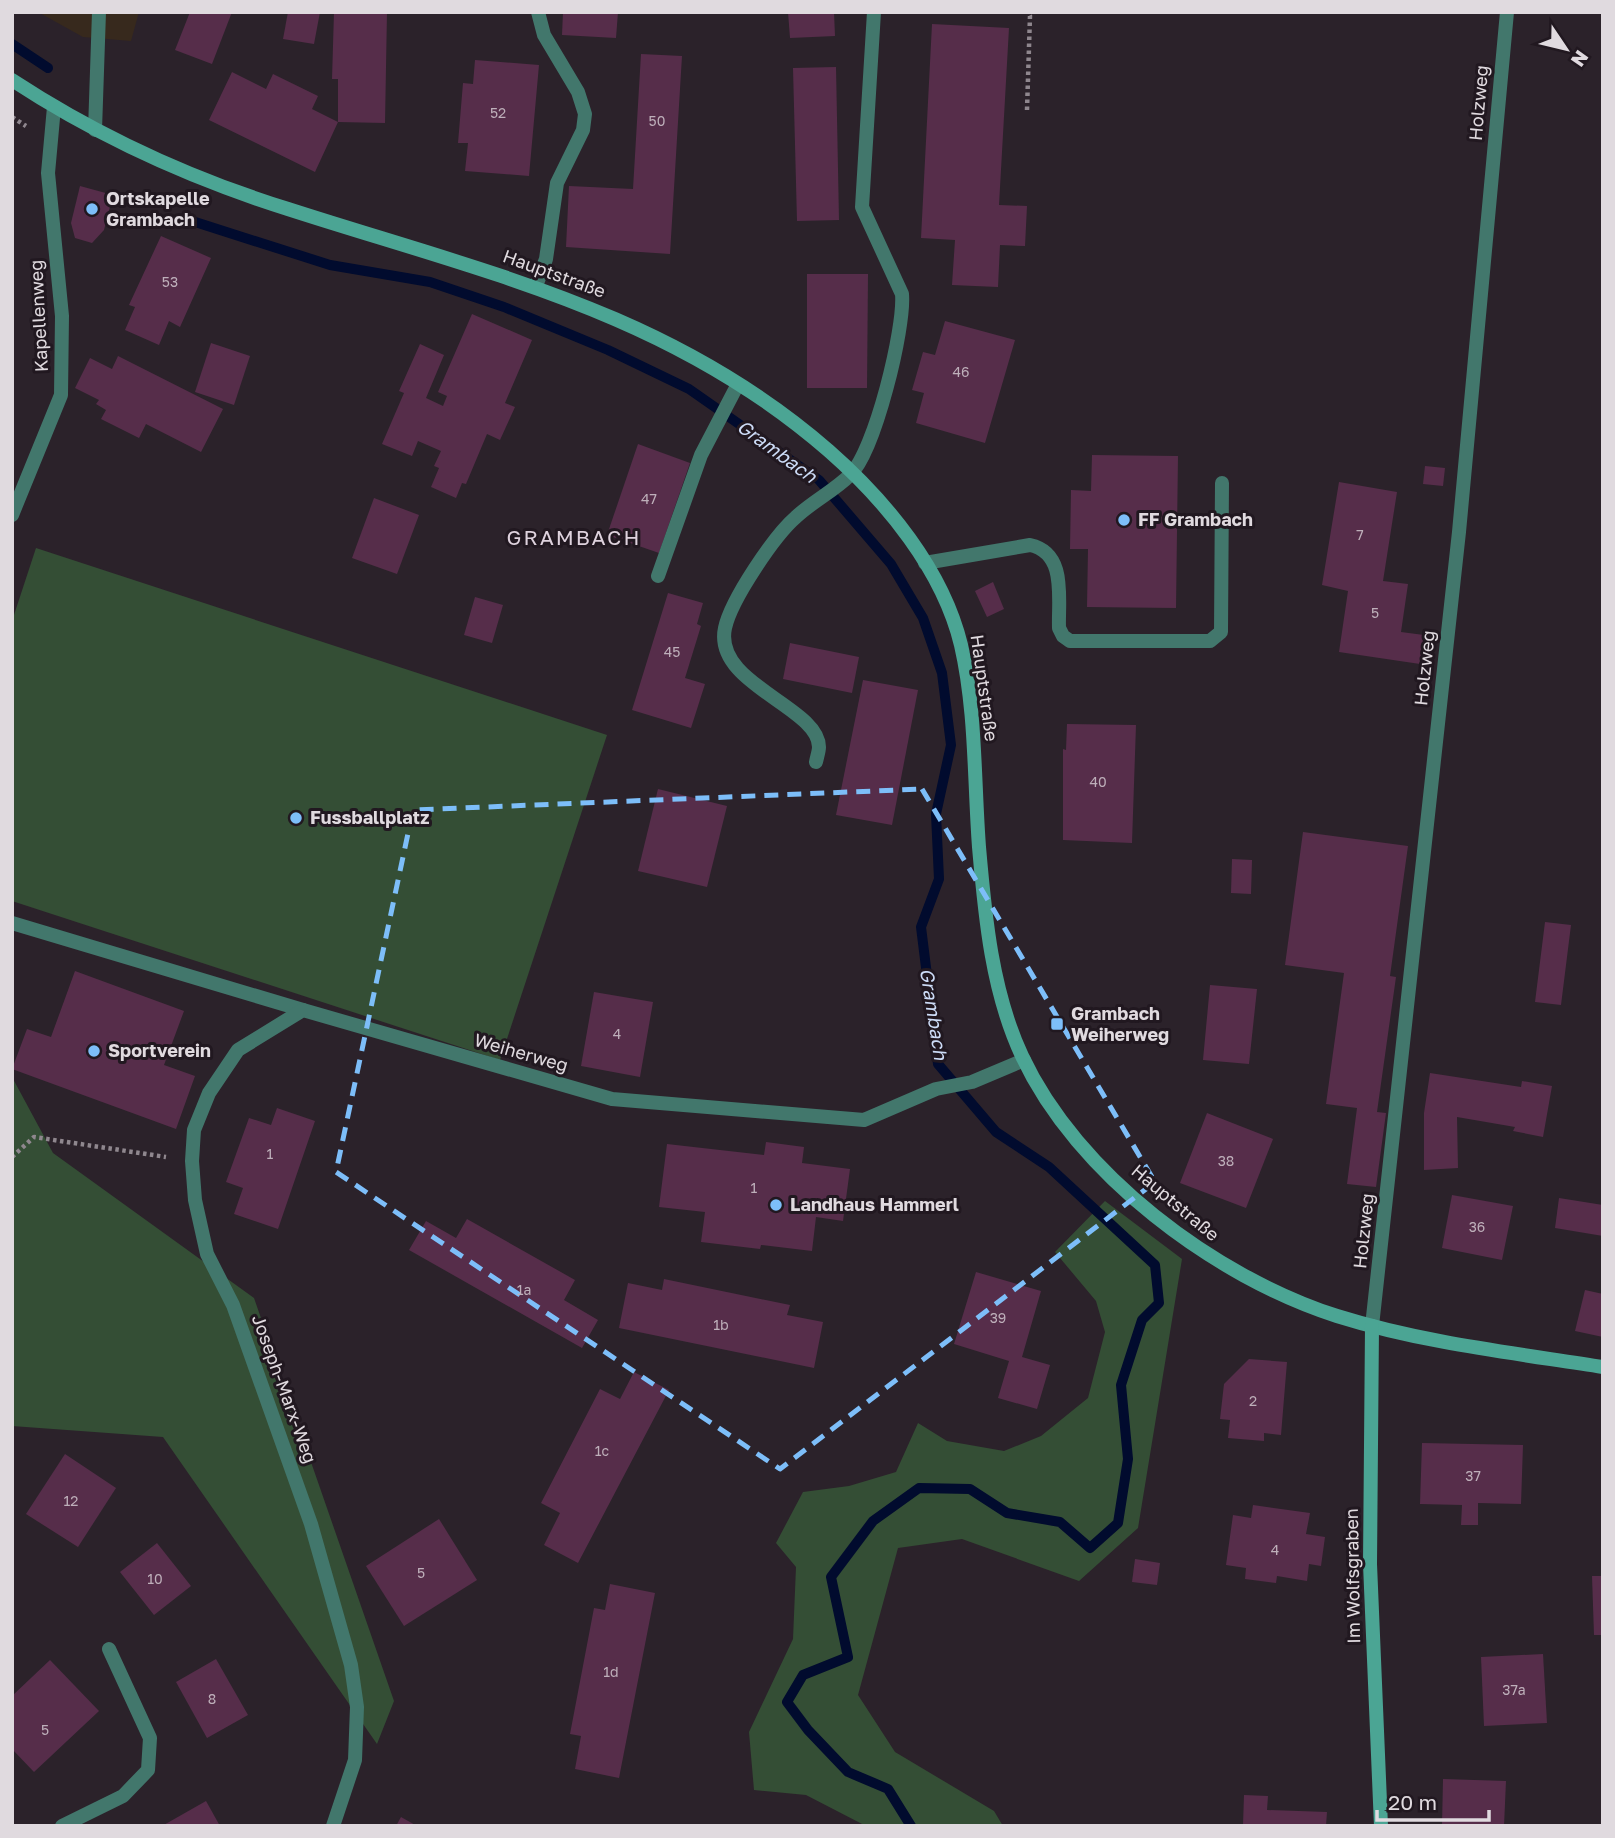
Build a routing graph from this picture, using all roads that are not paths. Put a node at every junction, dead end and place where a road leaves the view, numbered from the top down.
1 (99, 12) edge
2 (538, 12) edge
3 (874, 12) edge
4 (1507, 12) edge
5 (12, 80) edge
6 (54, 107) junction
7 (95, 130) junction
8 (536, 286) junction
9 (738, 384) junction
10 (852, 474) junction
11 (1222, 483) dead end
12 (12, 515) edge
13 (925, 563) junction
14 (657, 576) dead end
15 (816, 762) dead end
16 (12, 923) edge
17 (303, 1010) junction
18 (1024, 1060) junction
19 (1372, 1326) junction
20 (1603, 1367) edge
21 (109, 1650) dead end
22 (62, 1826) edge
23 (333, 1826) edge
24 (1381, 1826) edge

1 - 7 street
2 - 8 street
3 - 10 street
4 - 19 street, Holzweg
5 - 6 main road, Hauptstraße
6 - 7 main road, Hauptstraße
6 - 12 street, Kapellenweg
7 - 8 main road, Hauptstraße
8 - 9 main road, Hauptstraße
9 - 10 main road, Hauptstraße
9 - 14 street
10 - 13 main road, Hauptstraße
10 - 15 street
11 - 13 street
13 - 18 main road, Hauptstraße
16 - 17 street, Weiherweg
17 - 18 street, Weiherweg
17 - 23 street, Joseph-Marx-Weg
18 - 19 main road, Hauptstraße
19 - 20 main road, Hauptstraße
19 - 24 main road, Im Wolfsgraben
21 - 22 street

